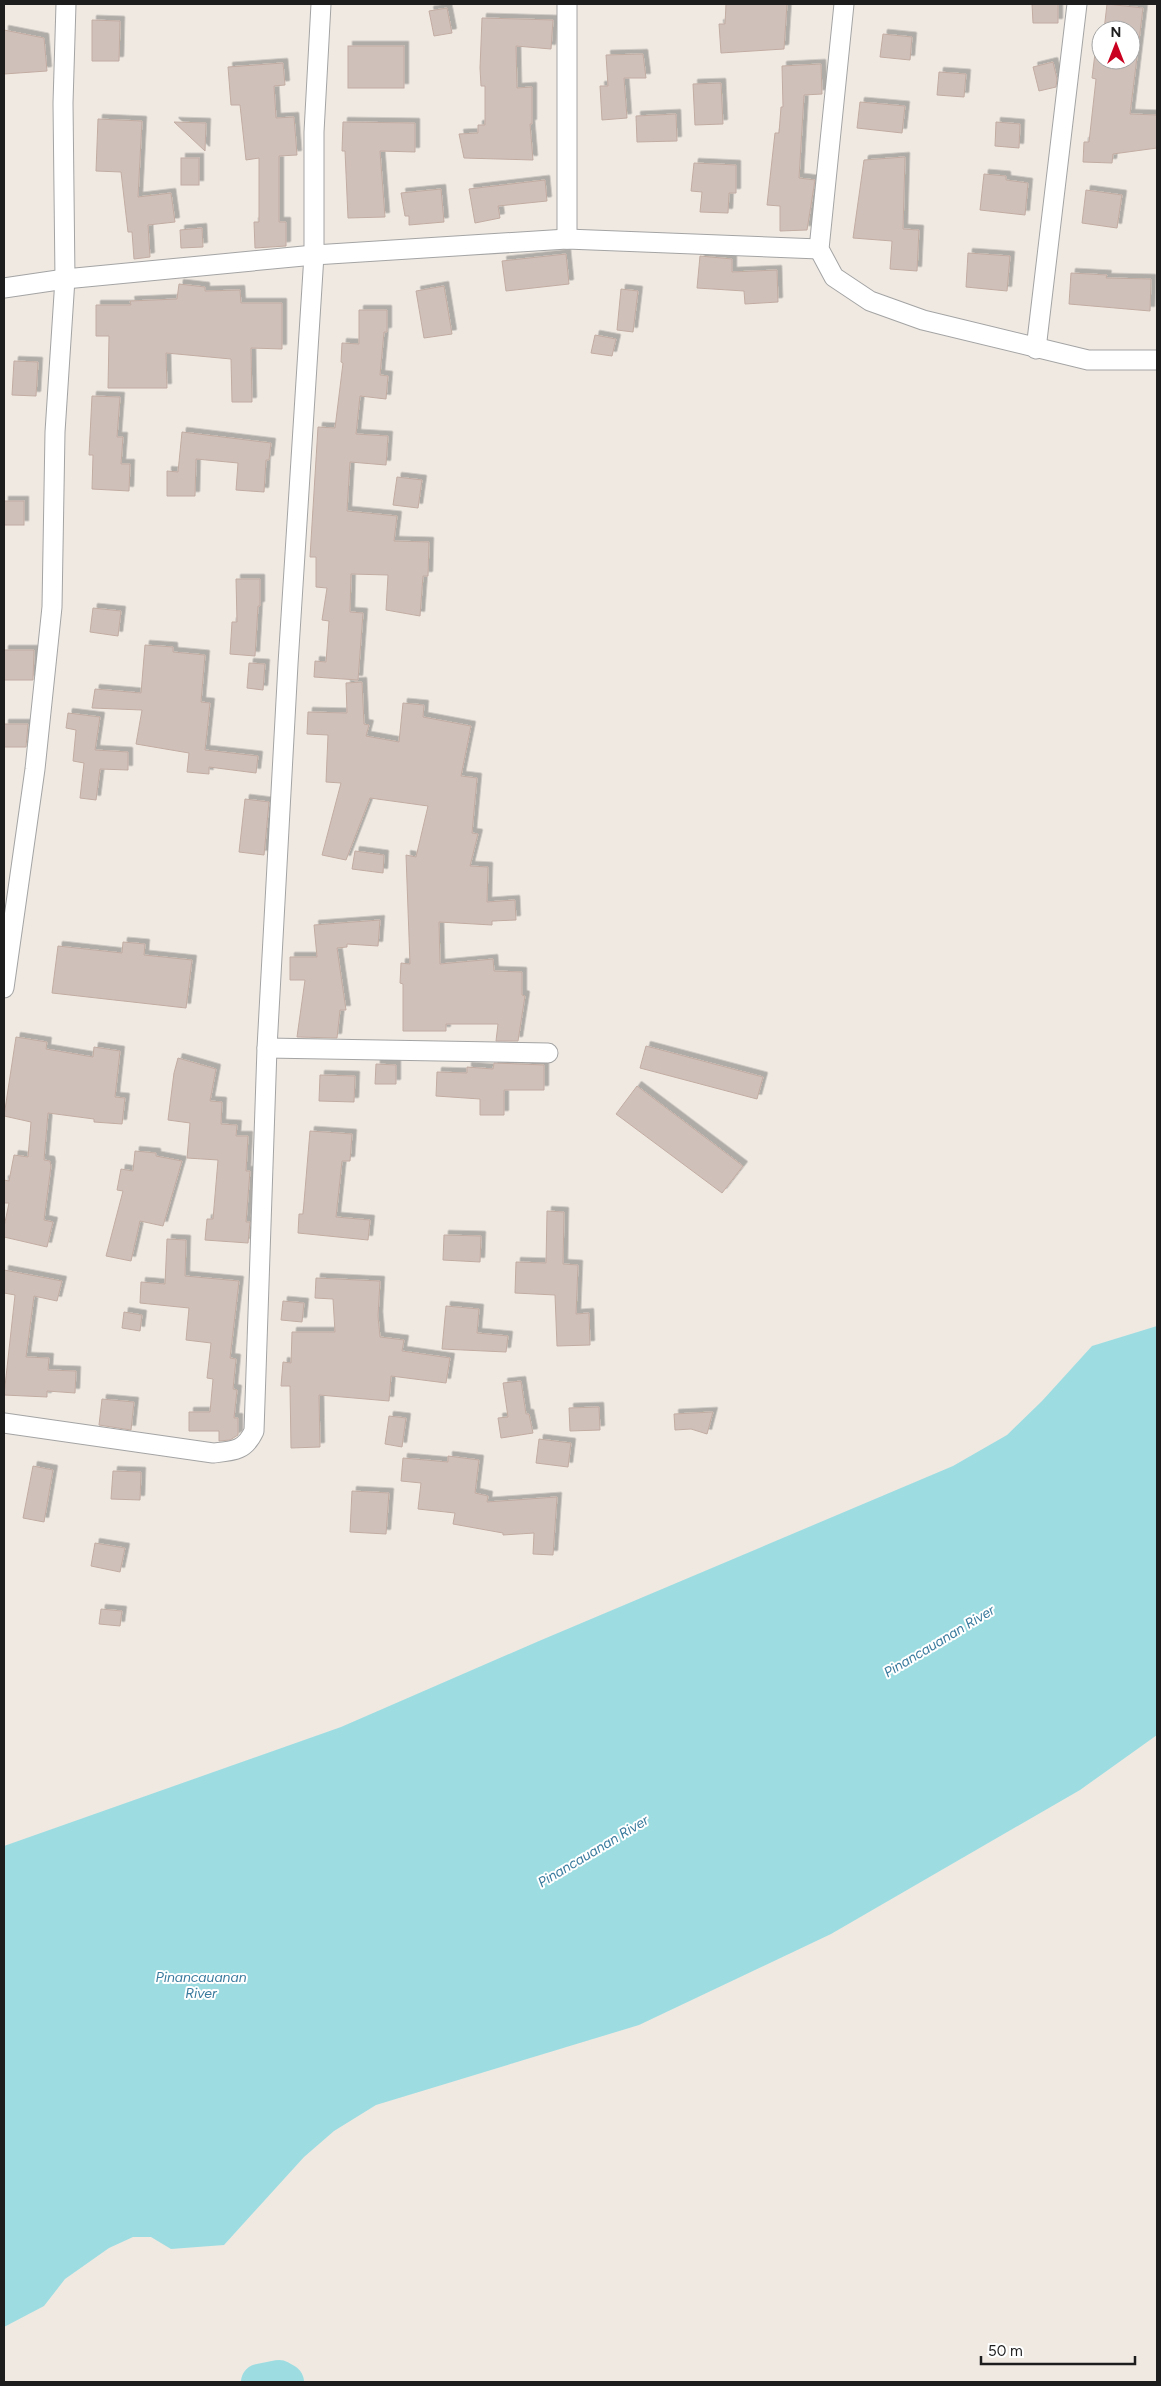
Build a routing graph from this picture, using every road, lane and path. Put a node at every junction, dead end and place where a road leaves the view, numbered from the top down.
1 (66, 4) edge
2 (321, 4) edge
3 (567, 4) edge
4 (844, 4) edge
5 (1077, 4) edge
6 (567, 239) junction
7 (819, 250) junction
8 (314, 255) junction
9 (65, 279) junction
10 (4, 288) edge
11 (1036, 349) junction
12 (1157, 360) edge
13 (4, 988) edge
14 (267, 1048) junction
15 (548, 1053) dead end
16 (4, 1423) edge

1 - 9 street
2 - 8 street
3 - 6 street
4 - 7 street
5 - 11 street
6 - 7 street
6 - 8 street
7 - 11 street
8 - 9 street
8 - 14 street
9 - 10 street
9 - 13 street
11 - 12 street
14 - 15 street
14 - 16 street

